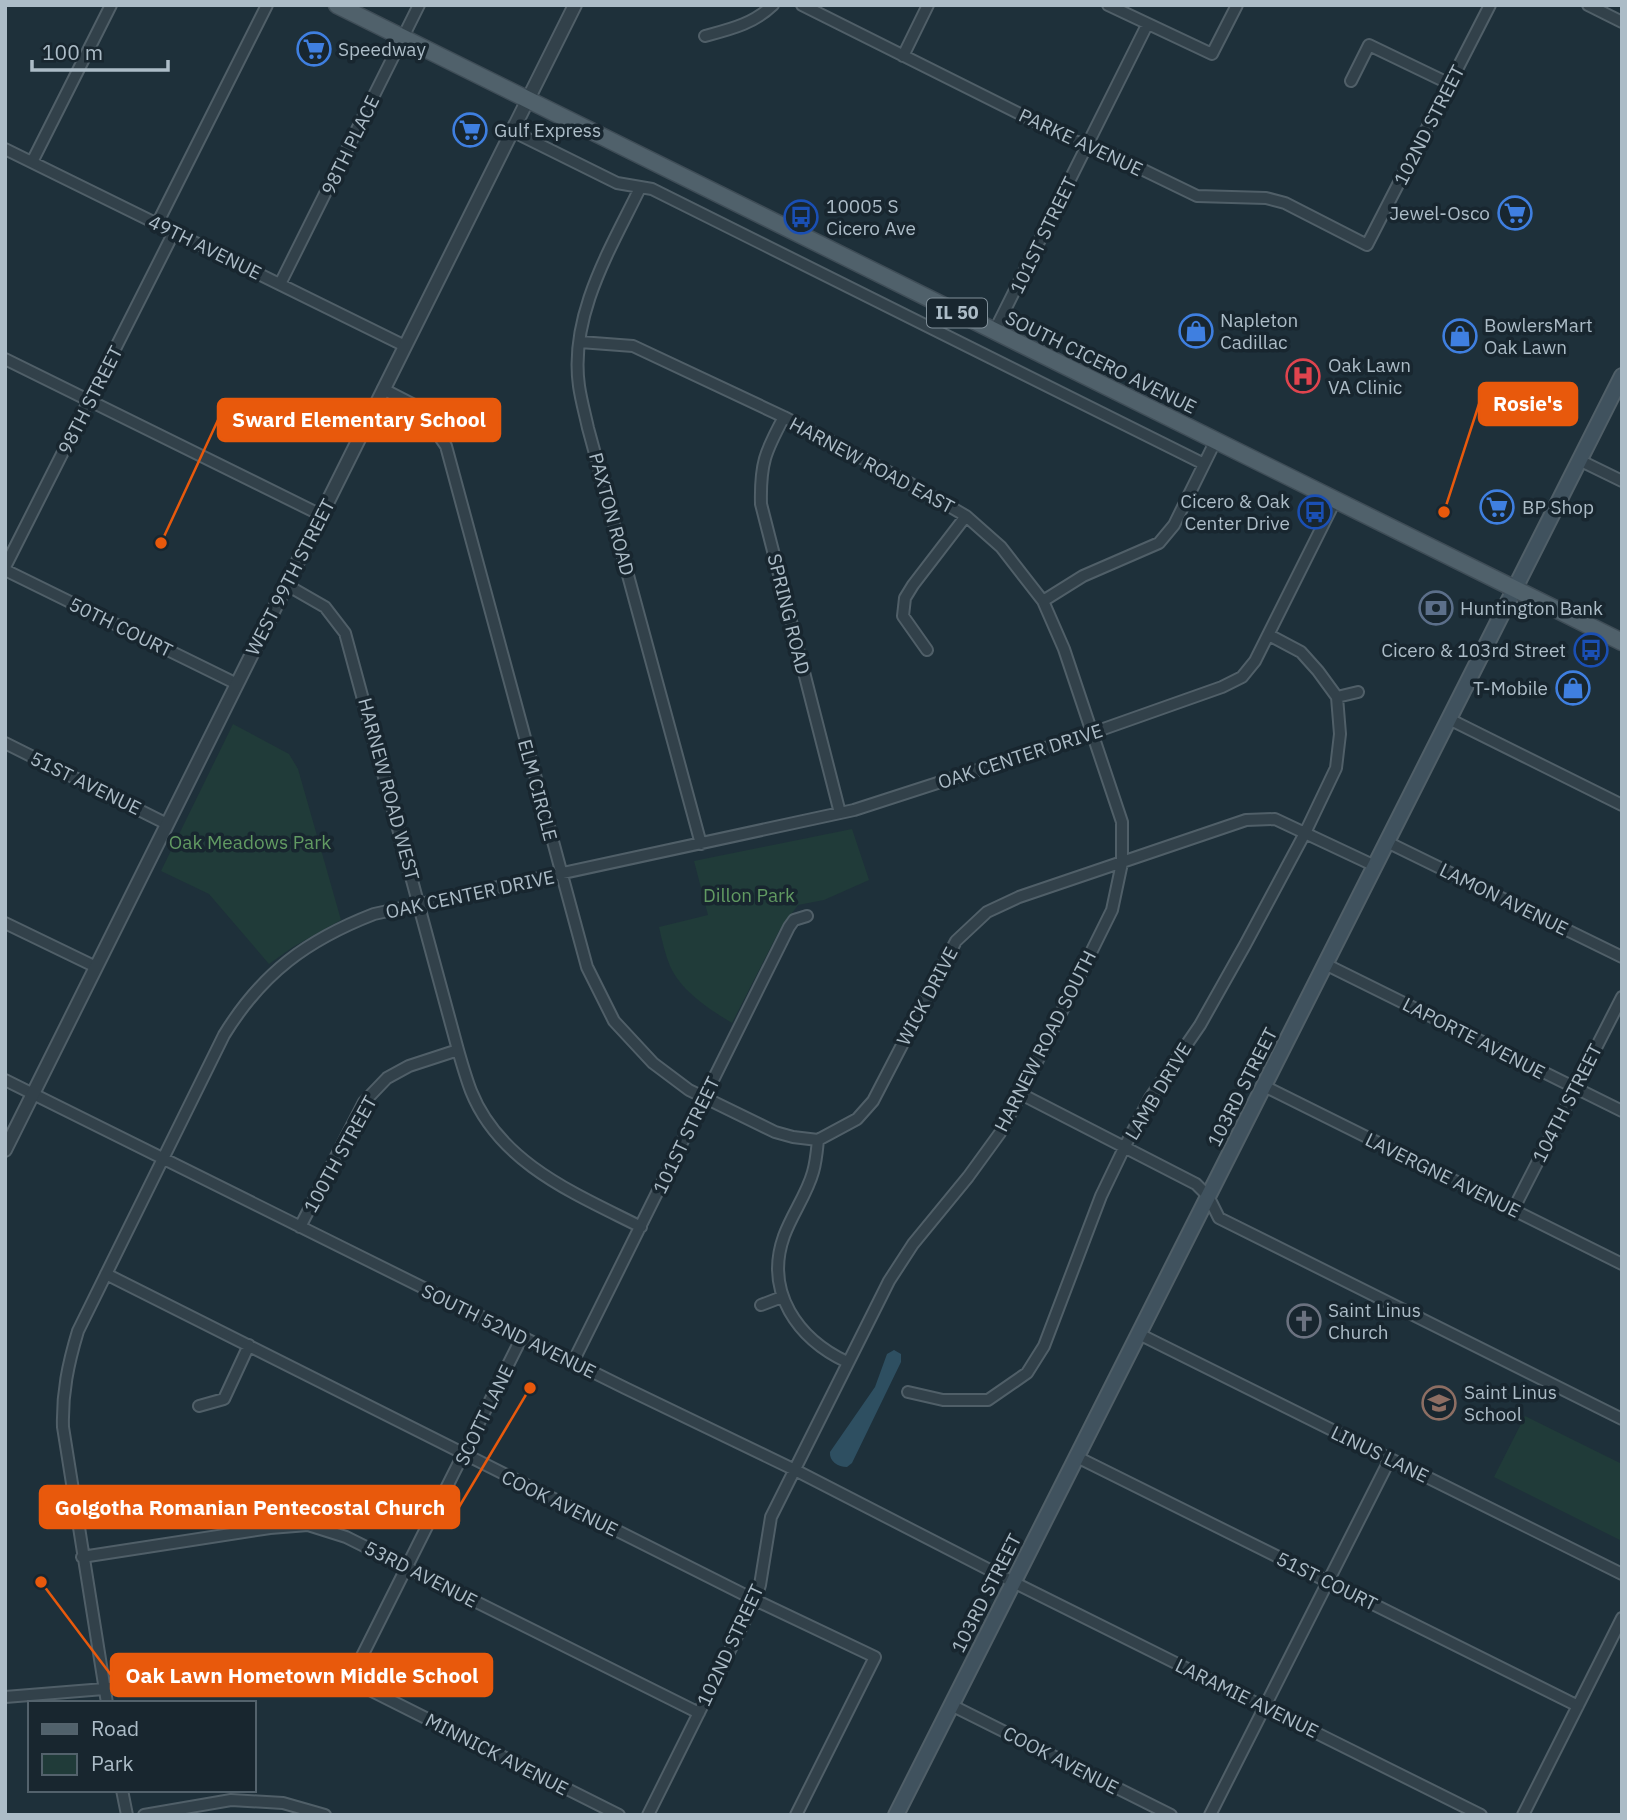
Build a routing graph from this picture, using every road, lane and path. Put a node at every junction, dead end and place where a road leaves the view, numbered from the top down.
1 (111, 5) edge
2 (267, 5) edge
3 (337, 5) edge
4 (419, 5) edge
5 (575, 5) edge
6 (773, 5) edge
7 (803, 5) edge
8 (928, 5) edge
9 (1108, 5) edge
10 (1237, 5) edge
11 (1490, 5) edge
12 (1588, 5) edge
13 (1622, 22) edge
14 (1147, 25) junction
15 (705, 36) dead end
16 (403, 38) junction
17 (903, 56) junction
18 (1351, 81) dead end
19 (1450, 84) junction
20 (528, 100) junction
21 (512, 131) junction
22 (1087, 145) junction
23 (5, 149) edge
24 (32, 162) junction
25 (640, 188) junction
26 (157, 223) junction
27 (174, 232) junction
28 (1367, 245) joint
29 (280, 284) junction
30 (995, 332) junction
31 (580, 342) junction
32 (405, 346) junction
33 (5, 359) edge
34 (1622, 376) edge
35 (383, 388) junction
36 (89, 401) junction
37 (784, 417) junction
38 (1215, 442) junction
39 (1579, 460) junction
40 (1204, 464) junction
41 (1622, 481) edge
42 (1335, 501) junction
43 (321, 515) junction
44 (966, 516) junction
45 (5, 568) edge
46 (285, 584) junction
47 (1514, 589) junction
48 (1043, 601) junction
49 (1269, 635) junction
50 (1622, 642) edge
51 (927, 650) dead end
52 (237, 684) junction
53 (1358, 692) dead end
54 (1337, 697) junction
55 (1449, 719) junction
56 (1092, 733) junction
57 (5, 743) edge
58 (1622, 805) edge
59 (840, 813) junction
60 (167, 824) junction
61 (1305, 833) junction
62 (1387, 842) junction
63 (701, 844) junction
64 (1122, 863) junction
65 (1375, 866) junction
66 (561, 874) junction
67 (420, 905) junction
68 (807, 916) dead end
69 (5, 923) edge
70 (1622, 957) edge
71 (1325, 964) junction
72 (96, 967) junction
73 (1622, 997) edge
74 (458, 1050) junction
75 (5, 1080) edge
76 (1264, 1086) junction
77 (1575, 1088) junction
78 (33, 1094) junction
79 (1021, 1094) junction
80 (705, 1098) junction
81 (1622, 1111) edge
82 (818, 1140) junction
83 (1125, 1146) junction
84 (5, 1150) edge
85 (162, 1159) junction
86 (1208, 1196) junction
87 (1513, 1210) junction
88 (300, 1227) junction
89 (640, 1227) junction
90 (1622, 1264) edge
91 (106, 1274) junction
92 (782, 1297) junction
93 (761, 1305) dead end
94 (1139, 1334) junction
95 (522, 1337) junction
96 (248, 1345) junction
97 (573, 1362) junction
98 (847, 1362) junction
99 (908, 1392) dead end
100 (199, 1406) dead end
101 (1622, 1419) edge
102 (465, 1455) junction
103 (1077, 1457) junction
104 (1390, 1459) junction
105 (794, 1470) junction
106 (82, 1558) junction
107 (407, 1567) junction
108 (1622, 1574) edge
109 (1013, 1582) junction
110 (1328, 1582) junction
111 (755, 1600) junction
112 (1622, 1618) edge
113 (350, 1680) junction
114 (104, 1689) junction
115 (5, 1697) edge
116 (107, 1701) edge
117 (951, 1705) junction
118 (1578, 1706) junction
119 (1265, 1707) junction
120 (699, 1713) junction
121 (122, 1792) edge
122 (127, 1815) edge
123 (144, 1815) edge
124 (325, 1815) edge
125 (619, 1815) edge
126 (648, 1815) edge
127 (796, 1815) edge
128 (896, 1815) edge
129 (1171, 1815) edge
130 (1210, 1815) edge
131 (1481, 1815) edge
132 (1523, 1815) edge

1 - 24 street
2 - 26 street
3 - 16 main road, SOUTH CICERO AVENUE / IL 50
4 - 16 street, 98TH PLACE
5 - 20 street, WEST 99TH STREET
6 - 15 street
7 - 17 street, PARKE AVENUE
8 - 17 street
9 - 14 street
10 - 14 street
11 - 19 street, 102ND STREET
12 - 13 street
14 - 22 street, 101ST STREET
16 - 20 main road, SOUTH CICERO AVENUE / IL 50
16 - 29 street, 98TH PLACE
17 - 22 street, PARKE AVENUE
18 - 19 street
19 - 28 street, 102ND STREET
20 - 21 street, WEST 99TH STREET
20 - 30 main road, SOUTH CICERO AVENUE / IL 50
21 - 25 street
21 - 32 street, WEST 99TH STREET
22 - 28 street, PARKE AVENUE
22 - 30 street, 101ST STREET
23 - 24 street, 49TH AVENUE
24 - 26 street, 49TH AVENUE
25 - 31 street, PAXTON ROAD
25 - 40 street
26 - 27 street, 49TH AVENUE
27 - 29 street, 49TH AVENUE
27 - 36 street, 98TH STREET
29 - 32 street, 49TH AVENUE
30 - 38 main road, SOUTH CICERO AVENUE / IL 50
31 - 37 street, HARNEW ROAD EAST
31 - 63 street, PAXTON ROAD
32 - 35 street, WEST 99TH STREET
33 - 36 street
34 - 39 main road, 103RD STREET
35 - 43 street, WEST 99TH STREET
35 - 66 street, ELM CIRCLE
36 - 43 street
36 - 45 street, 98TH STREET
37 - 44 street, HARNEW ROAD EAST
37 - 59 street, SPRING ROAD
38 - 40 street
38 - 42 main road, SOUTH CICERO AVENUE / IL 50
39 - 41 street
39 - 47 main road, 103RD STREET
40 - 48 street
42 - 47 main road, SOUTH CICERO AVENUE / IL 50
42 - 49 street, OAK CENTER DRIVE
43 - 46 street, WEST 99TH STREET
44 - 48 street, HARNEW ROAD EAST
44 - 51 street
45 - 52 street, 50TH COURT
46 - 52 street, WEST 99TH STREET
46 - 67 street, HARNEW ROAD WEST
47 - 50 main road, SOUTH CICERO AVENUE / IL 50
47 - 55 main road, 103RD STREET
48 - 56 street, HARNEW ROAD EAST
49 - 54 street
49 - 56 street, OAK CENTER DRIVE
52 - 60 street, WEST 99TH STREET
53 - 54 street
54 - 61 street, LAMB DRIVE
55 - 58 street
55 - 62 main road, 103RD STREET
56 - 59 street, OAK CENTER DRIVE
56 - 64 street, HARNEW ROAD SOUTH
57 - 60 street, 51ST AVENUE
59 - 63 street, OAK CENTER DRIVE
60 - 72 street, WEST 99TH STREET
61 - 64 street, WICK DRIVE
61 - 65 street, WICK DRIVE
61 - 83 street, LAMB DRIVE
62 - 65 main road, 103RD STREET
62 - 70 street, LAMON AVENUE
63 - 66 street, OAK CENTER DRIVE
64 - 79 street, HARNEW ROAD SOUTH
64 - 82 street, WICK DRIVE
65 - 71 main road, 103RD STREET
66 - 67 street, OAK CENTER DRIVE
66 - 80 street, ELM CIRCLE
67 - 74 street, HARNEW ROAD WEST
67 - 85 street, OAK CENTER DRIVE
68 - 80 street, 101ST STREET
69 - 72 street
71 - 76 main road, 103RD STREET
71 - 77 street, LAPORTE AVENUE
72 - 78 street, WEST 99TH STREET
73 - 77 street, 104TH STREET
74 - 88 street, 100TH STREET
74 - 89 street, HARNEW ROAD WEST
75 - 78 street, SOUTH 52ND AVENUE
76 - 86 main road, 103RD STREET
76 - 87 street, LAVERGNE AVENUE
77 - 81 street, LAPORTE AVENUE
77 - 87 street, 104TH STREET
78 - 84 street, WEST 99TH STREET
78 - 85 street, SOUTH 52ND AVENUE
79 - 83 street
79 - 98 street, HARNEW ROAD SOUTH
80 - 82 street, ELM CIRCLE
80 - 89 street, 101ST STREET
82 - 92 street
83 - 86 street
83 - 99 street, LAMB DRIVE
85 - 88 street, SOUTH 52ND AVENUE
85 - 91 street, OAK CENTER DRIVE
86 - 94 main road, 103RD STREET
86 - 101 street
87 - 90 street, LAVERGNE AVENUE
88 - 95 street, SOUTH 52ND AVENUE
89 - 97 street, 101ST STREET
91 - 96 street, COOK AVENUE
91 - 106 street, OAK CENTER DRIVE
92 - 93 street
92 - 98 street
94 - 103 main road, 103RD STREET
94 - 104 street, LINUS LANE
95 - 97 street, SOUTH 52ND AVENUE
95 - 102 street, SCOTT LANE
96 - 100 street
96 - 102 street, COOK AVENUE
97 - 105 street, SOUTH 52ND AVENUE
98 - 105 street, HARNEW ROAD SOUTH
102 - 107 street, SCOTT LANE
102 - 111 street, COOK AVENUE
103 - 109 main road, 103RD STREET
103 - 110 street, 51ST COURT
104 - 108 street, LINUS LANE
104 - 110 street
105 - 109 street, SOUTH 52ND AVENUE
105 - 111 street, 102ND STREET
106 - 107 street, 53RD AVENUE
106 - 114 street, OAK CENTER DRIVE
107 - 113 street, SCOTT LANE
107 - 120 street, 53RD AVENUE
109 - 117 main road, 103RD STREET
109 - 119 street, LARAMIE AVENUE
110 - 118 street, 51ST COURT
110 - 119 street
111 - 120 street, 102ND STREET
111 - 127 street, COOK AVENUE
112 - 118 street
113 - 114 street, MINNICK AVENUE
113 - 125 street, MINNICK AVENUE
114 - 115 street, MINNICK AVENUE
114 - 116 street, OAK CENTER DRIVE
117 - 128 main road, 103RD STREET
117 - 129 street, COOK AVENUE
118 - 132 street
119 - 130 street
119 - 131 street, LARAMIE AVENUE
120 - 126 street, 102ND STREET
121 - 122 street
123 - 124 street

